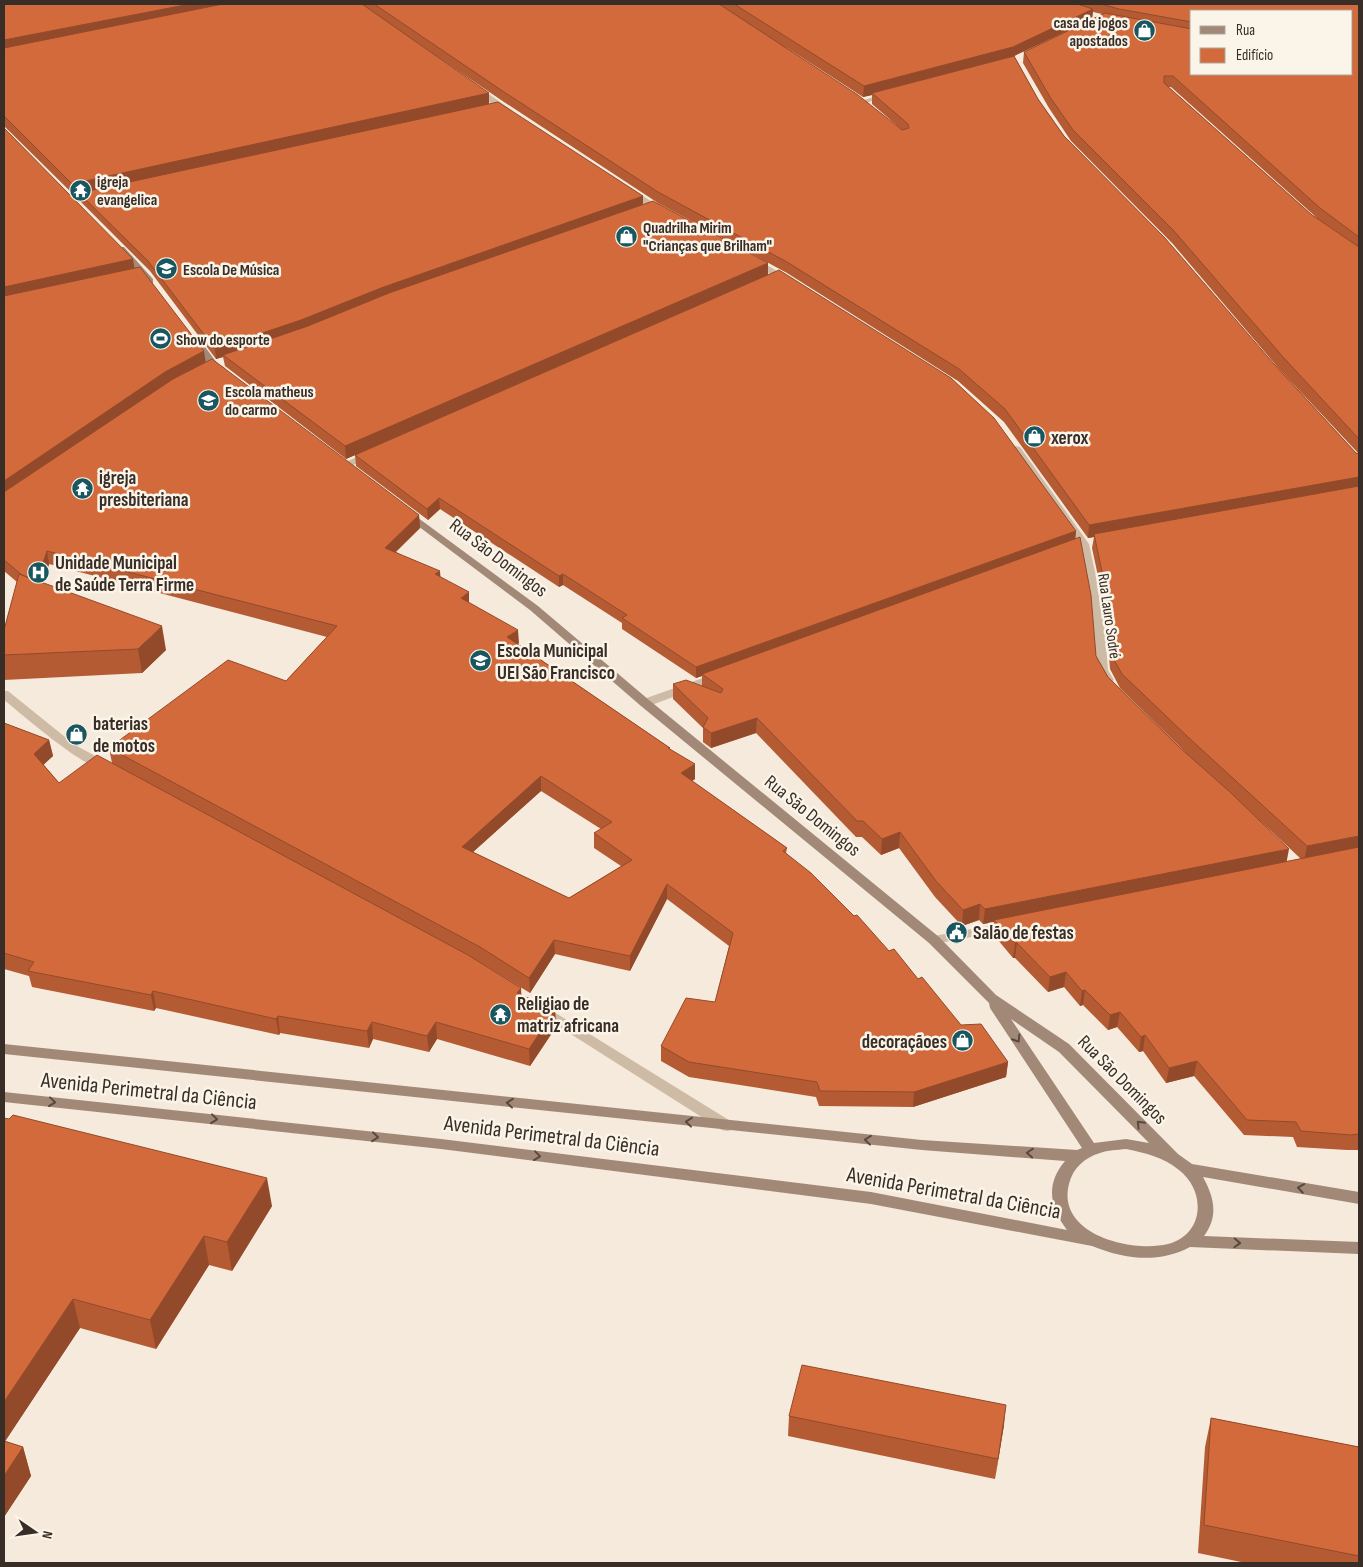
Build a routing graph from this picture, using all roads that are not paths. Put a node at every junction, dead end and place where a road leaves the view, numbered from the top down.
1 (468, 83) edge
2 (901, 92) edge
3 (869, 108) edge
4 (517, 116) edge
5 (622, 186) edge
6 (671, 216) edge
7 (113, 241) edge
8 (746, 257) edge
9 (798, 287) edge
10 (156, 289) edge
11 (185, 327) edge
12 (230, 377) edge
13 (1009, 440) edge
14 (381, 449) edge
15 (345, 465) edge
16 (398, 505) edge
17 (729, 672) edge
18 (1114, 691) edge
19 (4, 694) edge
20 (645, 703) junction
21 (115, 772) edge
22 (1021, 923) edge
23 (934, 940) junction
24 (991, 998) junction
25 (529, 1001) edge
26 (4, 1049) edge
27 (4, 1097) edge
28 (727, 1126) junction
29 (1085, 1153) junction
30 (1174, 1159) junction
31 (1188, 1169) junction
32 (1359, 1198) edge
33 (1091, 1240) junction
34 (1189, 1241) junction
35 (1359, 1248) edge

1 - 4 street
2 - 3 street
5 - 6 street
7 - 10 main road
8 - 9 street
11 - 12 main road
13 - 18 street, Rua Lauro Sodré
14 - 15 street
16 - 20 main road, Rua São Domingos
17 - 20 street
19 - 21 street
20 - 23 main road, Rua São Domingos
22 - 23 street
23 - 24 main road, Rua São Domingos
24 -> 29 main road, Rua São Domingos
30 -> 24 main road, Rua São Domingos
25 - 28 street
28 -> 26 main road, Avenida Perimetral da Ciência
27 -> 33 main road, Avenida Perimetral da Ciência
29 -> 28 main road, Avenida Perimetral da Ciência
29 - 30 main road
29 - 33 main road
30 - 31 main road
32 -> 31 main road
31 - 34 main road
33 - 34 main road
34 -> 35 main road

